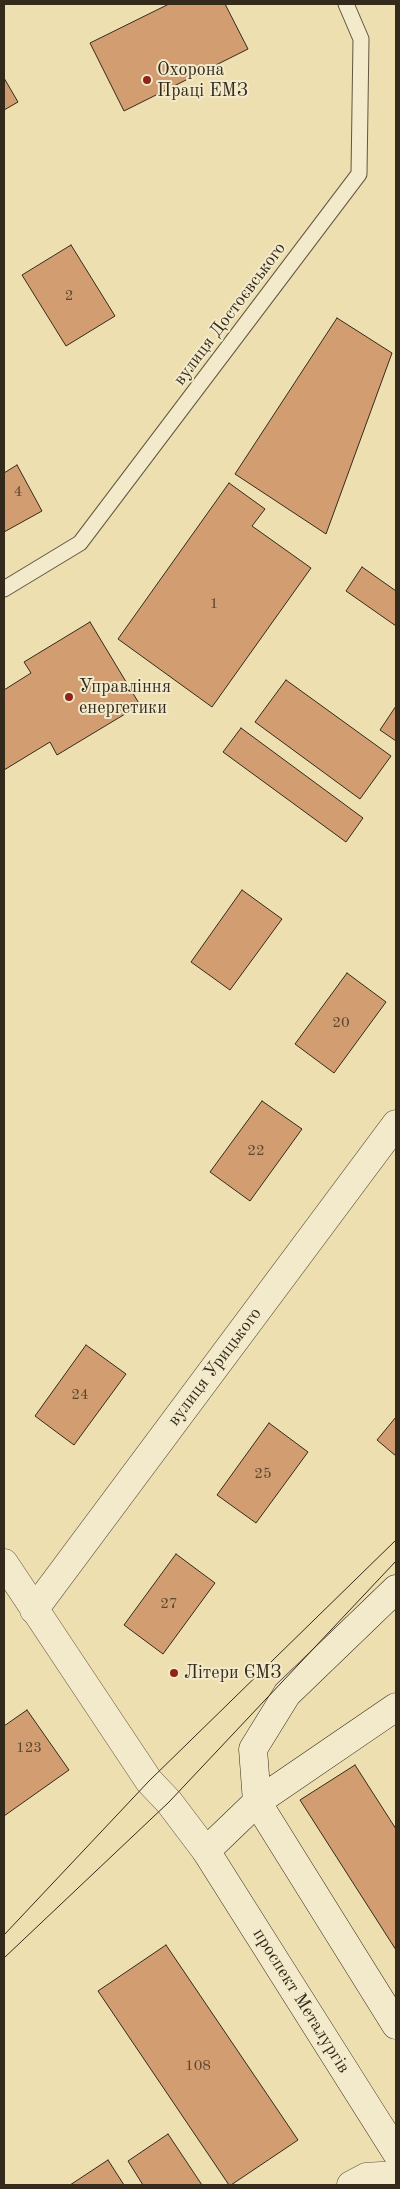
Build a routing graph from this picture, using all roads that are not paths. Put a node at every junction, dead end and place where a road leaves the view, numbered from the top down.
1 (346, 4) edge
2 (4, 589) edge
3 (396, 1124) edge
4 (4, 1563) edge
5 (396, 1589) edge
6 (34, 1610) junction
7 (396, 1707) edge
8 (256, 1802) junction
9 (206, 1851) junction
10 (396, 2026) edge
11 (396, 2152) edge
12 (396, 2175) edge
13 (351, 2185) edge

1 - 2 lane, вулиця Достоєвського
3 - 6 street, вулиця Урицького
4 - 6 street
5 - 8 street
6 - 9 street, проспект Металургів
7 - 8 street
8 - 9 street
8 - 10 street
9 - 11 street, проспект Металургів
12 - 13 street

